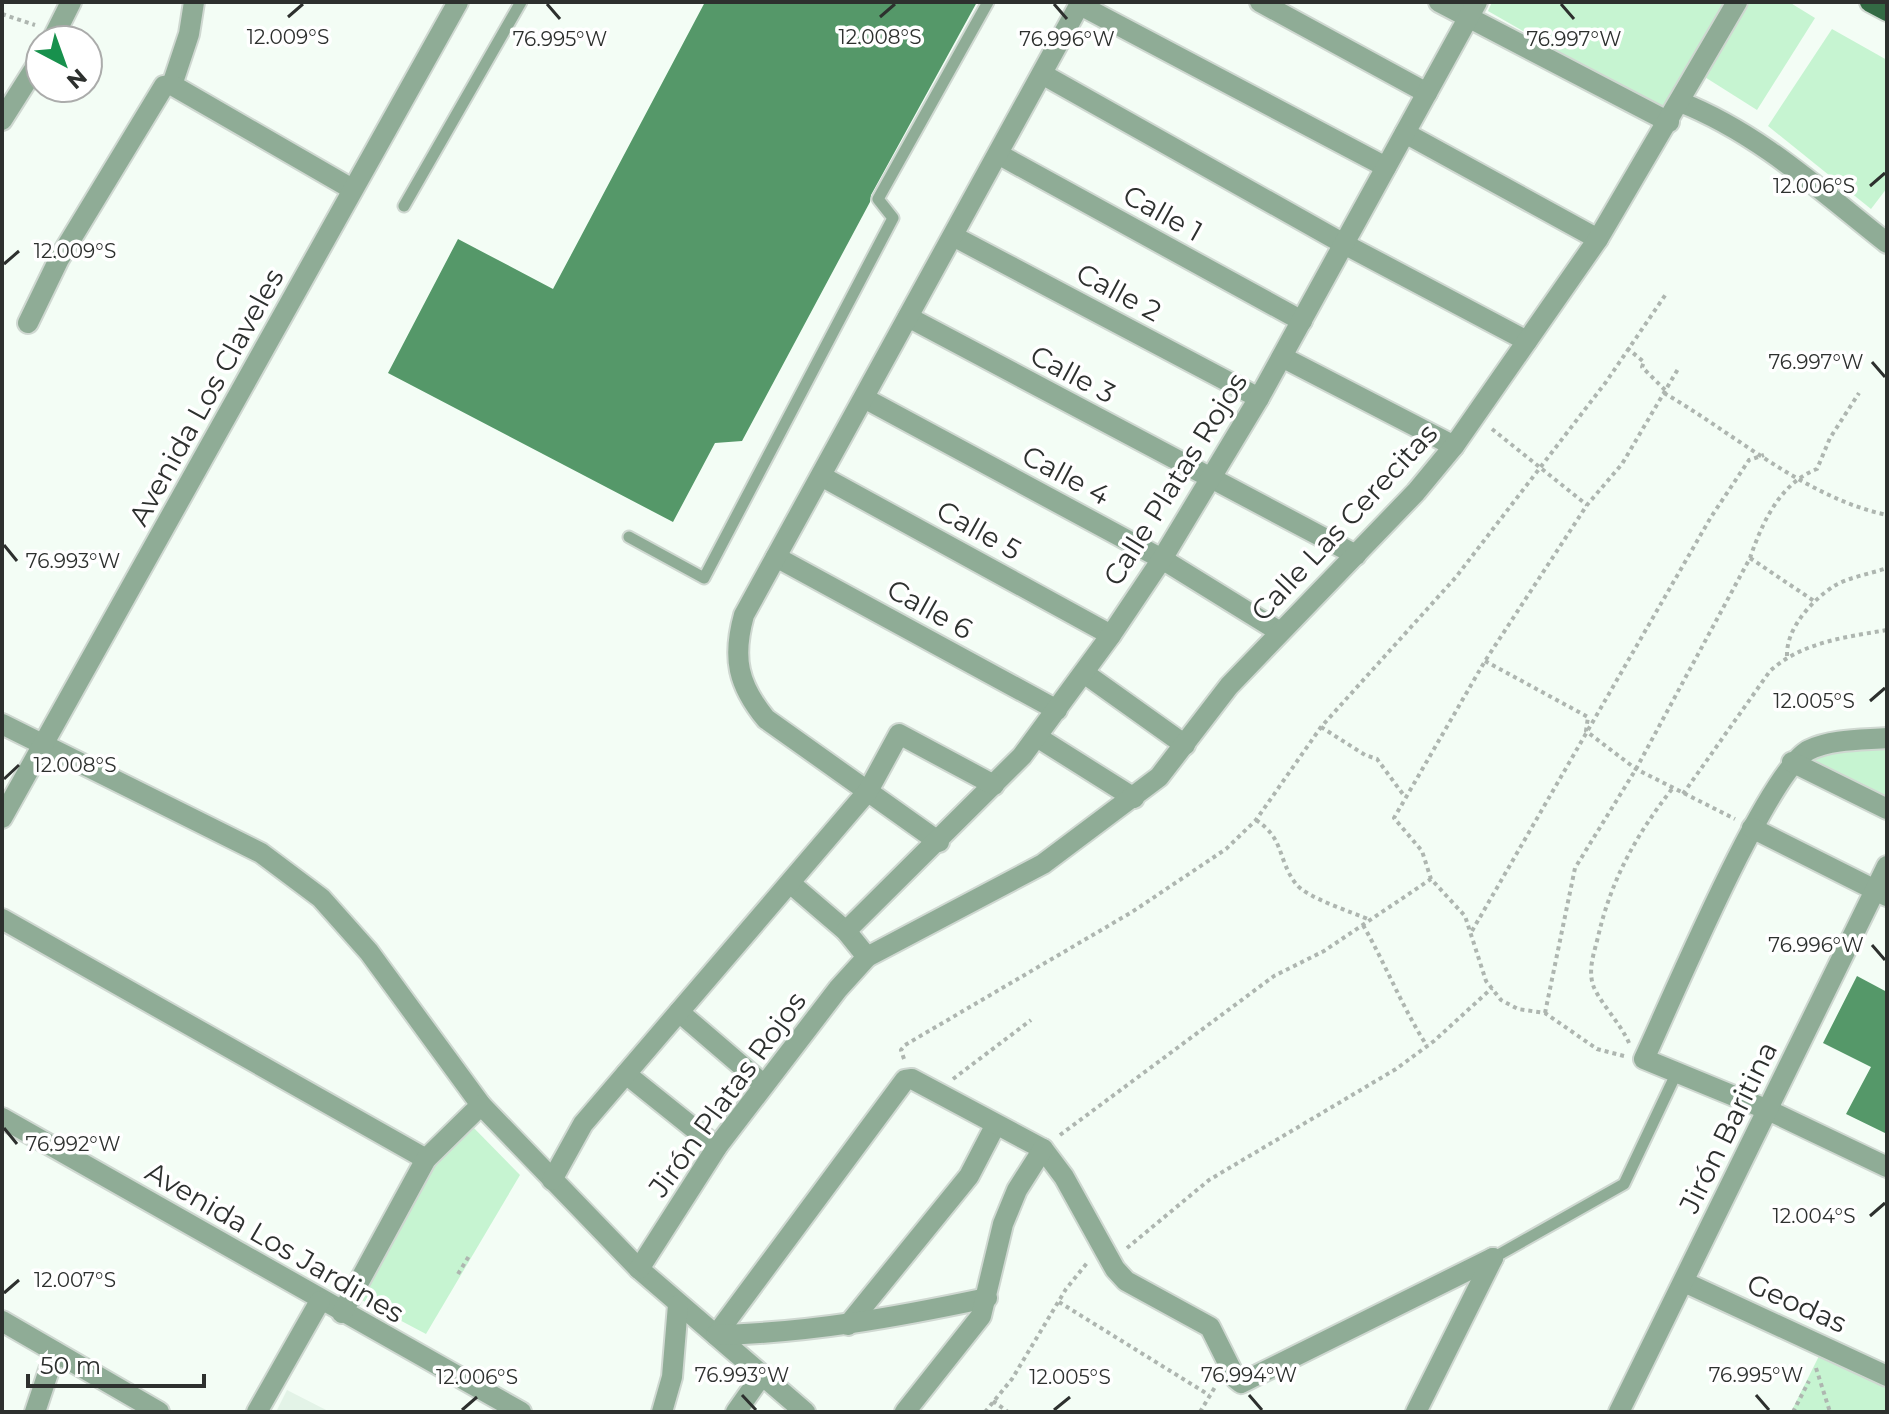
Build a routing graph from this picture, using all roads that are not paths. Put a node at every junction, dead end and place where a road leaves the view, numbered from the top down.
1 (71, 2) edge
2 (194, 2) edge
3 (458, 2) edge
4 (521, 2) edge
5 (988, 2) edge
6 (1260, 2) edge
7 (1439, 2) edge
8 (1737, 2) edge
9 (1870, 2) edge
10 (1080, 3) edge
11 (1473, 10) edge
12 (1887, 11) edge
13 (60, 24) edge
14 (1042, 74) junction
15 (24, 85) edge
16 (172, 85) junction
17 (1427, 93) junction
18 (1680, 102) junction
19 (2, 120) edge
20 (1669, 122) junction
21 (1405, 133) junction
22 (998, 154) junction
23 (1386, 167) junction
24 (352, 189) junction
25 (404, 206) dead end
26 (953, 236) junction
27 (1598, 239) junction
28 (1887, 243) edge
29 (1344, 244) junction
30 (908, 317) junction
31 (1302, 321) junction
32 (28, 323) dead end
33 (1527, 341) junction
34 (1282, 357) junction
35 (864, 398) junction
36 (1259, 398) junction
37 (1454, 446) junction
38 (821, 476) junction
39 (1211, 480) junction
40 (629, 537) dead end
41 (1356, 555) junction
42 (776, 557) junction
43 (1162, 559) junction
44 (1280, 632) junction
45 (1111, 635) junction
46 (1084, 673) junction
47 (1057, 710) junction
48 (2, 724) edge
49 (1037, 737) junction
50 (1887, 738) edge
51 (1185, 745) junction
52 (44, 748) junction
53 (1792, 762) junction
54 (994, 785) junction
55 (868, 791) junction
56 (1134, 798) junction
57 (1887, 809) edge
58 (2, 818) edge
59 (1752, 828) junction
60 (939, 842) junction
61 (1887, 866) edge
62 (790, 883) junction
63 (1880, 893) edge
64 (2, 919) edge
65 (846, 931) junction
66 (867, 957) junction
67 (679, 1012) junction
68 (1677, 1072) junction
69 (626, 1074) junction
70 (764, 1085) junction
71 (481, 1105) junction
72 (1768, 1110) junction
73 (2, 1118) edge
74 (995, 1126) junction
75 (717, 1147) junction
76 (1043, 1149) junction
77 (426, 1159) junction
78 (1887, 1167) edge
79 (552, 1180) junction
80 (1493, 1258) junction
81 (639, 1269) junction
82 (1684, 1282) junction
83 (987, 1298) junction
84 (320, 1301) junction
85 (678, 1305) junction
86 (342, 1313) junction
87 (2, 1321) edge
88 (848, 1325) junction
89 (716, 1335) junction
90 (55, 1352) junction
91 (762, 1375) junction
92 (1887, 1376) edge
93 (35, 1412) edge
94 (159, 1412) edge
95 (257, 1412) edge
96 (521, 1412) edge
97 (662, 1412) edge
98 (736, 1412) edge
99 (805, 1412) edge
100 (905, 1412) edge
101 (1416, 1412) edge
102 (1619, 1412) edge

1 - 13 street
2 - 16 street
3 - 24 street, Avenida Los Claveles
4 - 25 lane
5 - 40 lane
6 - 17 street
7 - 11 street
8 - 18 street, Calle Las Cerecitas
9 - 12 main road
10 - 14 street
10 - 23 street
11 - 17 street, Calle Platas Rojos
11 - 20 street
14 - 22 street
14 - 29 street
15 - 19 street
16 - 24 street
16 - 32 street
17 - 21 street, Calle Platas Rojos
18 - 20 street, Calle Las Cerecitas
18 - 28 street
20 - 27 street, Calle Las Cerecitas
21 - 23 street, Calle Platas Rojos
21 - 27 street
22 - 26 street
22 - 31 street, Calle 1
23 - 29 street, Calle Platas Rojos
24 - 52 street, Avenida Los Claveles
26 - 30 street
26 - 36 street, Calle 2
27 - 33 street, Calle Las Cerecitas
29 - 31 street, Calle Platas Rojos
29 - 33 street
30 - 35 street
30 - 39 street, Calle 3
31 - 34 street, Calle Platas Rojos
33 - 37 street, Calle Las Cerecitas
34 - 36 street, Calle Platas Rojos
34 - 37 street
35 - 38 street
35 - 43 street, Calle 4
36 - 39 street, Calle Platas Rojos
37 - 41 street, Calle Las Cerecitas
38 - 42 street
38 - 45 street, Calle 5
39 - 41 street, Calle 3
39 - 43 street, Calle Platas Rojos
41 - 44 street, Calle Las Cerecitas
42 - 47 street, Calle 6
42 - 55 street
43 - 44 street, Calle 4
43 - 45 street, Calle Platas Rojos
44 - 51 street, Calle Las Cerecitas
45 - 46 street, Calle Platas Rojos
46 - 47 street, Calle Platas Rojos
46 - 51 street
47 - 49 street, Calle Platas Rojos
48 - 52 street
49 - 54 street, Calle Platas Rojos
49 - 56 street
50 - 53 street
51 - 56 street, Calle Las Cerecitas
52 - 58 street, Avenida Los Claveles
52 - 71 street
53 - 57 street
53 - 59 street
54 - 55 street
54 - 60 street, Calle Platas Rojos
55 - 60 street
55 - 62 street
56 - 66 street, Calle Las Cerecitas
59 - 63 street
59 - 68 street
60 - 65 street, Calle Platas Rojos
61 - 63 street, Jirón Baritina
62 - 65 street
62 - 67 street
63 - 72 street, Jirón Baritina
64 - 77 street
65 - 66 street
66 - 70 street, Jirón Platas Rojos
67 - 69 street
67 - 70 street
68 - 72 street
68 - 80 lane
69 - 75 street
69 - 79 street
70 - 75 street, Jirón Platas Rojos
71 - 77 street
71 - 79 street
72 - 78 street
72 - 82 street, Jirón Baritina
73 - 84 street, Avenida Los Jardines
74 - 76 street
74 - 88 street
74 - 89 street
75 - 81 street, Jirón Platas Rojos
76 - 80 street
76 - 83 street
77 - 86 street
79 - 81 street
80 - 101 street
81 - 85 street
82 - 92 street, Geodas
82 - 102 street, Jirón Baritina
83 - 88 street
83 - 100 street
84 - 86 street, Avenida Los Jardines
84 - 95 street
85 - 89 street
85 - 97 street
86 - 96 street, Avenida Los Jardines
87 - 90 street
88 - 89 street
89 - 91 street
90 - 93 street
90 - 94 street
91 - 98 street
91 - 99 street

